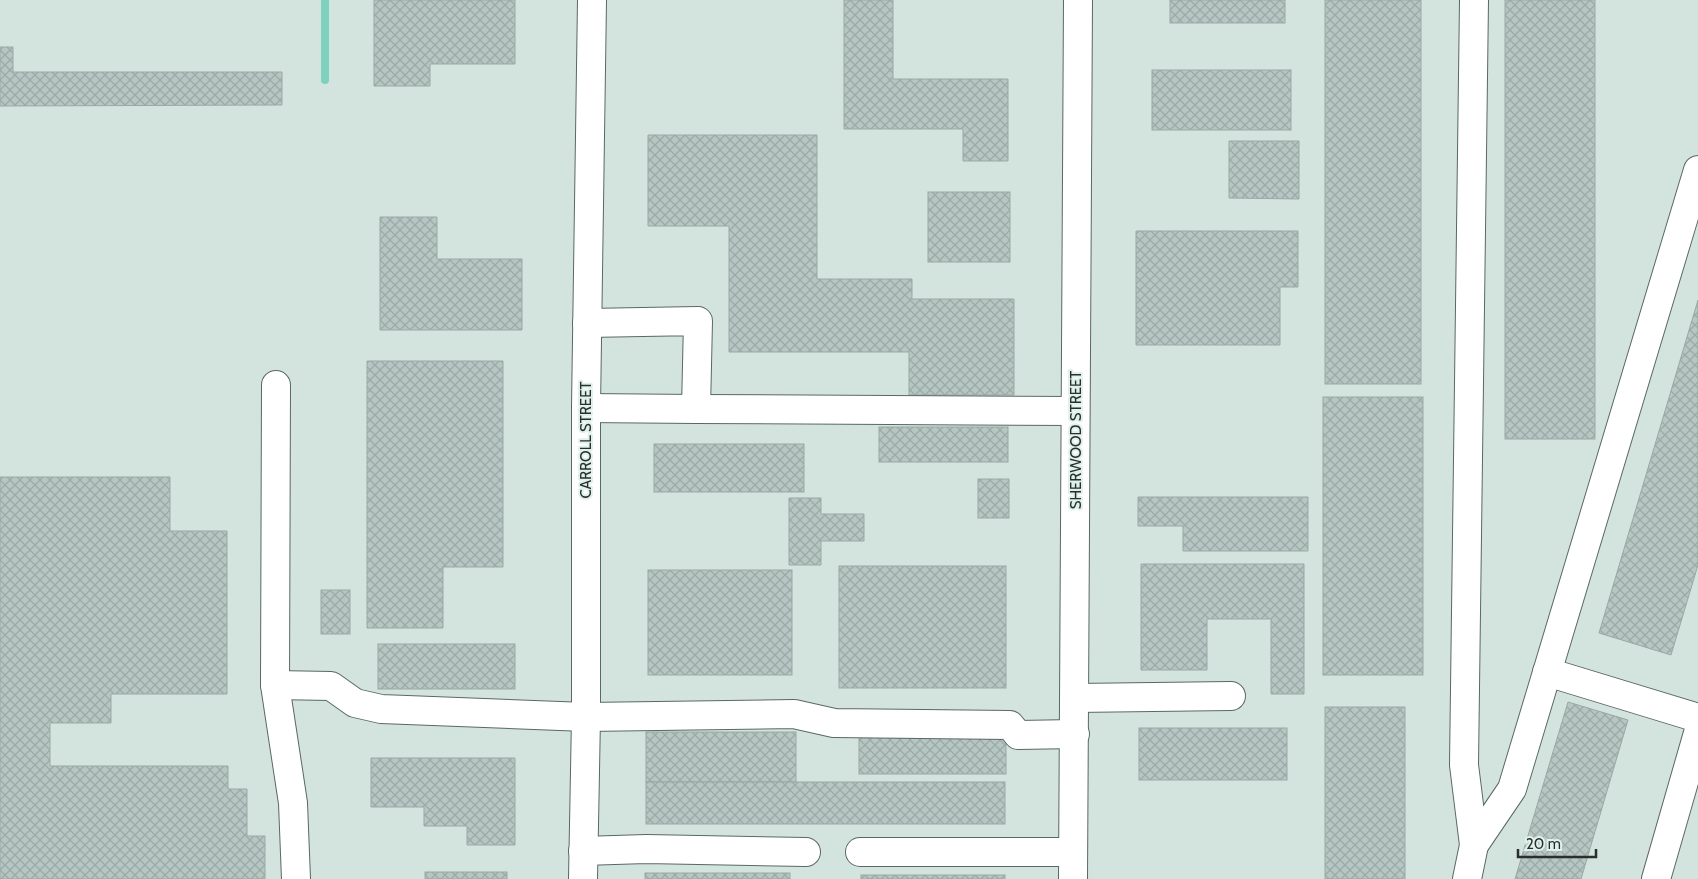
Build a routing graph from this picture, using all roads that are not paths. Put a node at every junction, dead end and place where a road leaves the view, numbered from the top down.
1 (592, 0) edge
2 (1078, 0) edge
3 (1474, 0) edge
4 (1698, 170) edge
5 (587, 323) junction
6 (276, 385) dead end
7 (586, 408) junction
8 (696, 409) junction
9 (1076, 411) junction
10 (1547, 672) junction
11 (275, 685) junction
12 (1231, 696) dead end
13 (1075, 698) junction
14 (586, 716) junction
15 (1698, 718) edge
16 (1698, 733) edge
17 (1075, 734) junction
18 (1474, 845) junction
19 (583, 851) junction
20 (806, 852) dead end
21 (860, 852) dead end
22 (1073, 852) junction
23 (296, 879) edge
24 (583, 879) edge
25 (1073, 879) edge
26 (1467, 879) edge
27 (1656, 879) edge

1 - 5 street, CARROLL STREET
2 - 9 street, SHERWOOD STREET
3 - 18 street
4 - 10 street
5 - 7 street, CARROLL STREET
5 - 8 street
6 - 11 street
7 - 8 street
7 - 14 street, CARROLL STREET
8 - 9 street
9 - 13 street, SHERWOOD STREET
10 - 15 street
10 - 18 street
11 - 14 street
11 - 23 street
12 - 13 street
13 - 17 street, SHERWOOD STREET
14 - 17 street
14 - 19 street, CARROLL STREET
16 - 27 street
17 - 22 street, SHERWOOD STREET
18 - 26 street
19 - 20 street
19 - 24 street, CARROLL STREET
21 - 22 street
22 - 25 street, SHERWOOD STREET

